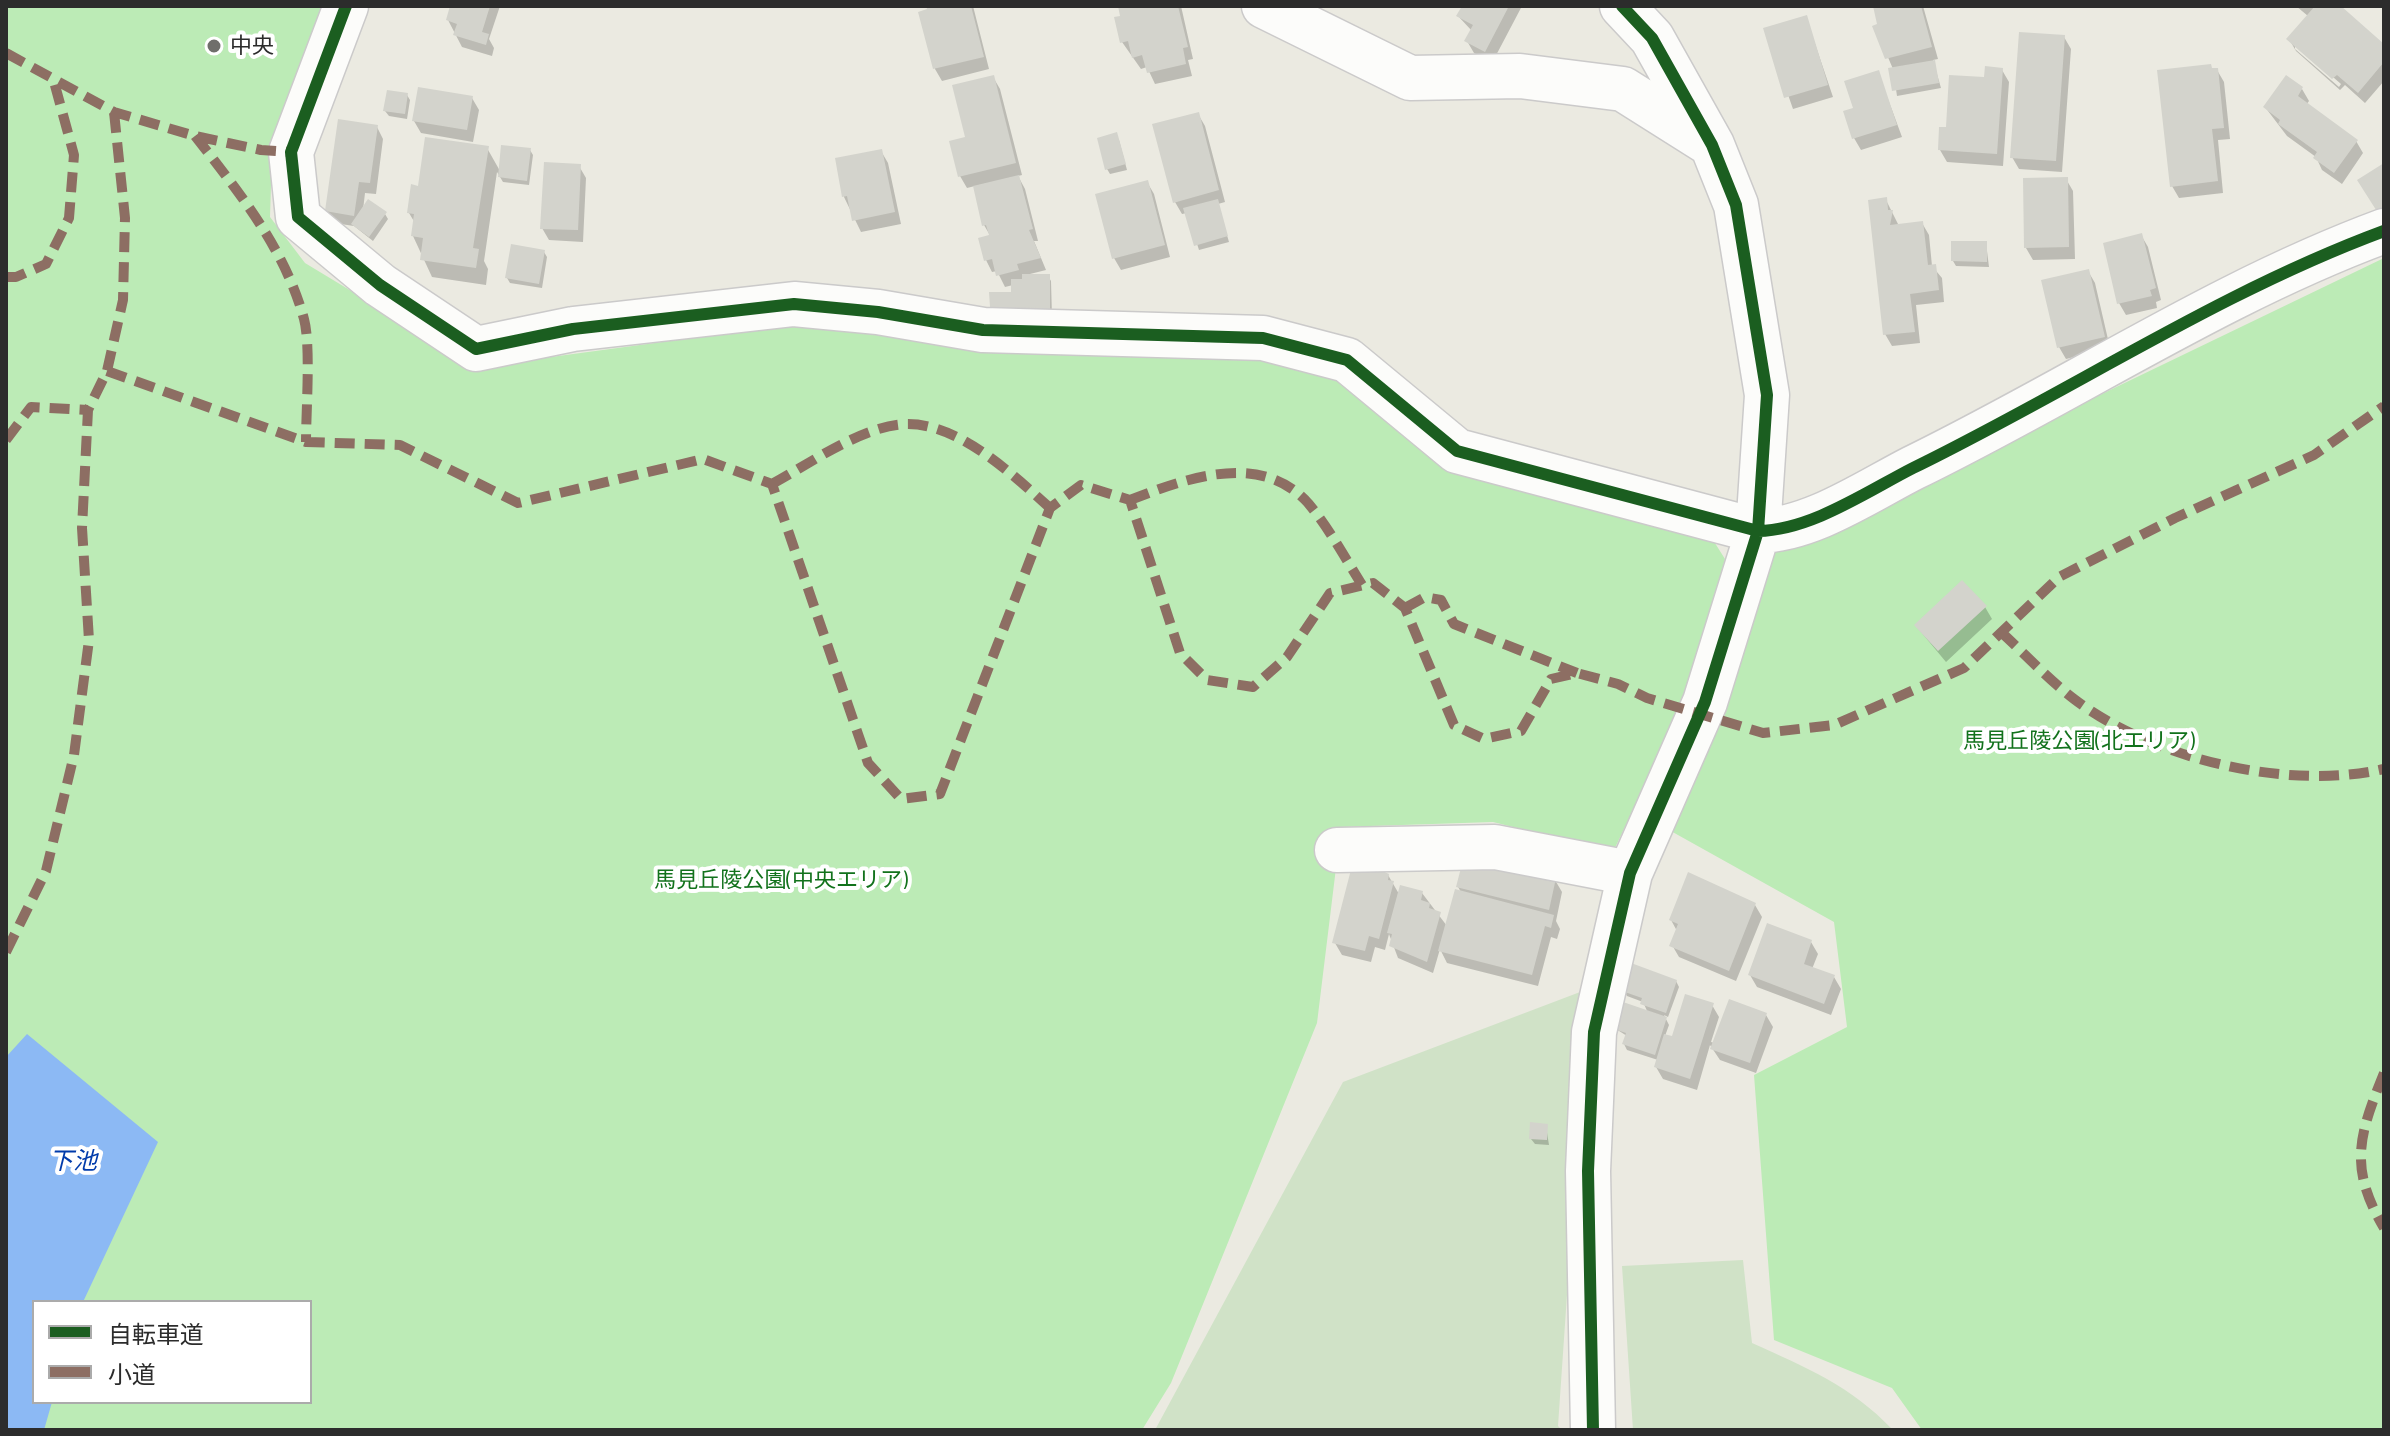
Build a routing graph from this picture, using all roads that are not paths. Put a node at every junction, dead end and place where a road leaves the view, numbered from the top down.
1 (346, 6) edge
2 (1264, 6) edge
3 (1622, 6) edge
4 (1712, 145) junction
5 (2384, 231) edge
6 (1758, 531) junction
7 (1337, 850) dead end
8 (1630, 873) junction
9 (1593, 1430) edge

1 - 6 street
2 - 4 street
3 - 4 street
4 - 6 street
5 - 6 street
6 - 8 street
7 - 8 street
8 - 9 street

